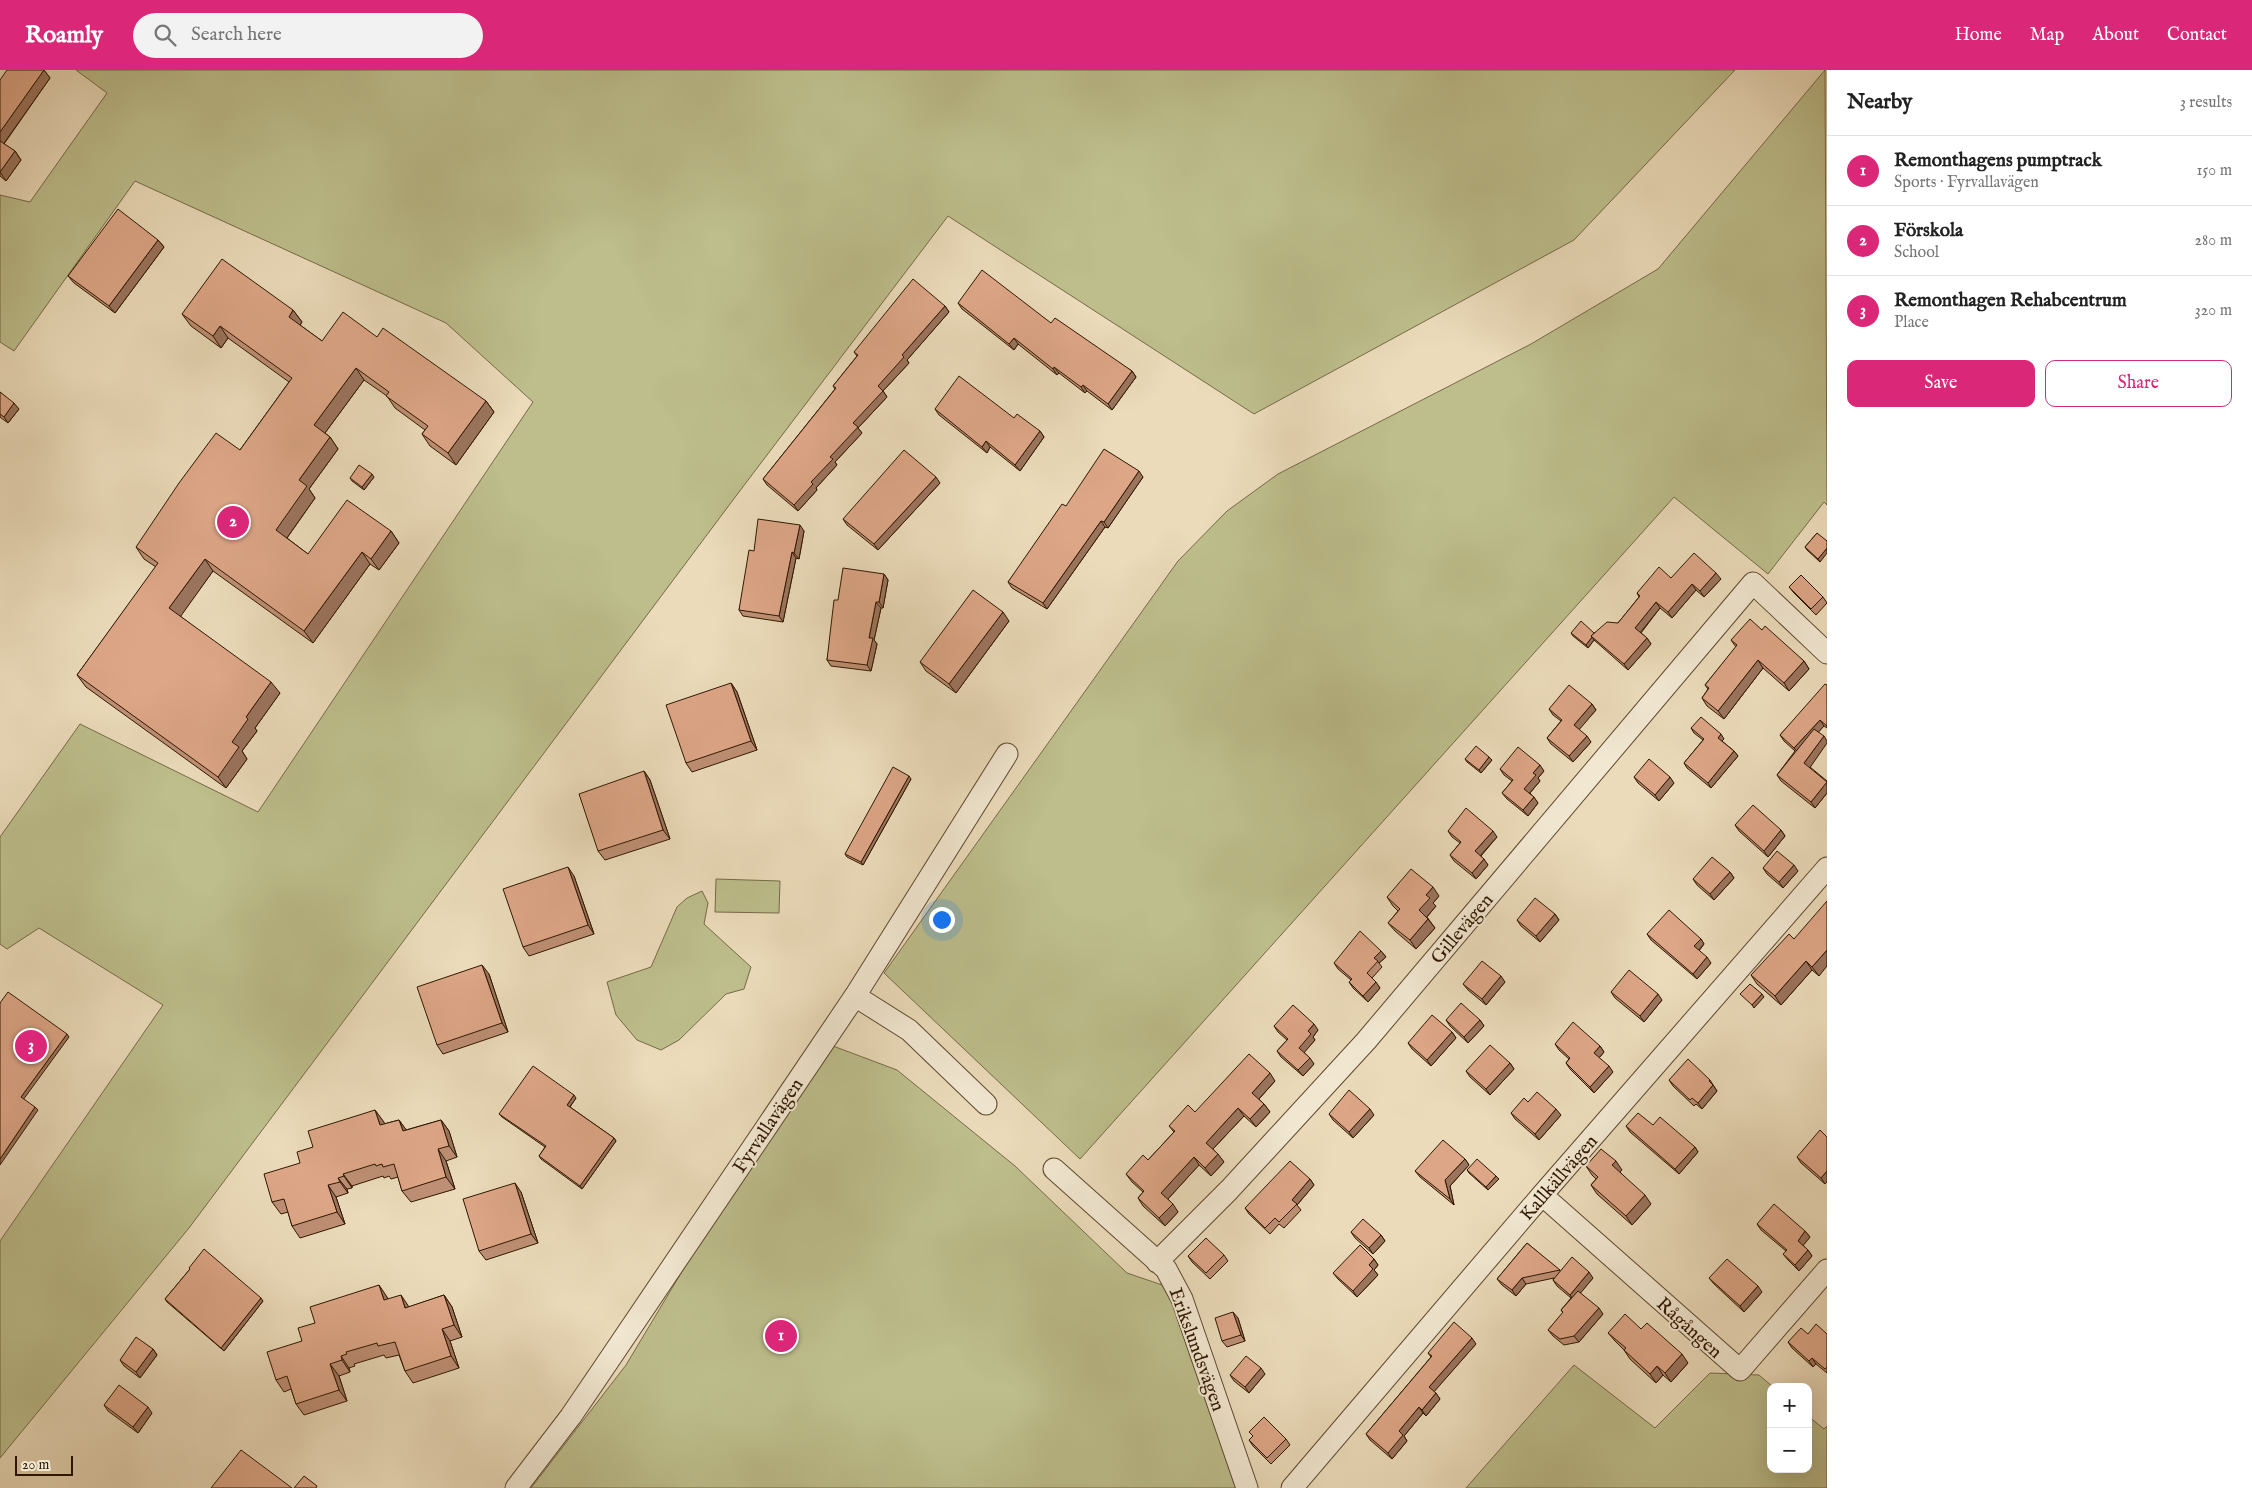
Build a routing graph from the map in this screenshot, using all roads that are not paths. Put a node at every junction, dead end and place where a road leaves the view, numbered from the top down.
1 (1827, 653) edge
2 (1007, 754) dead end
3 (1827, 868) edge
4 (855, 996) junction
5 (986, 1104) dead end
6 (1054, 1169) dead end
7 (1542, 1195) junction
8 (1157, 1262) junction
9 (1827, 1270) edge
10 (516, 1488) edge
11 (1247, 1488) edge
12 (1292, 1488) edge

1 - 8 street, Gillevägen
2 - 4 street, Fyrvallavägen
3 - 7 street, Kallkällvägen
4 - 5 street
4 - 10 street, Fyrvallavägen
6 - 8 street, Erikslundsvägen
7 - 9 street, Rågången
7 - 12 street, Kallkällvägen
8 - 11 street, Erikslundsvägen

